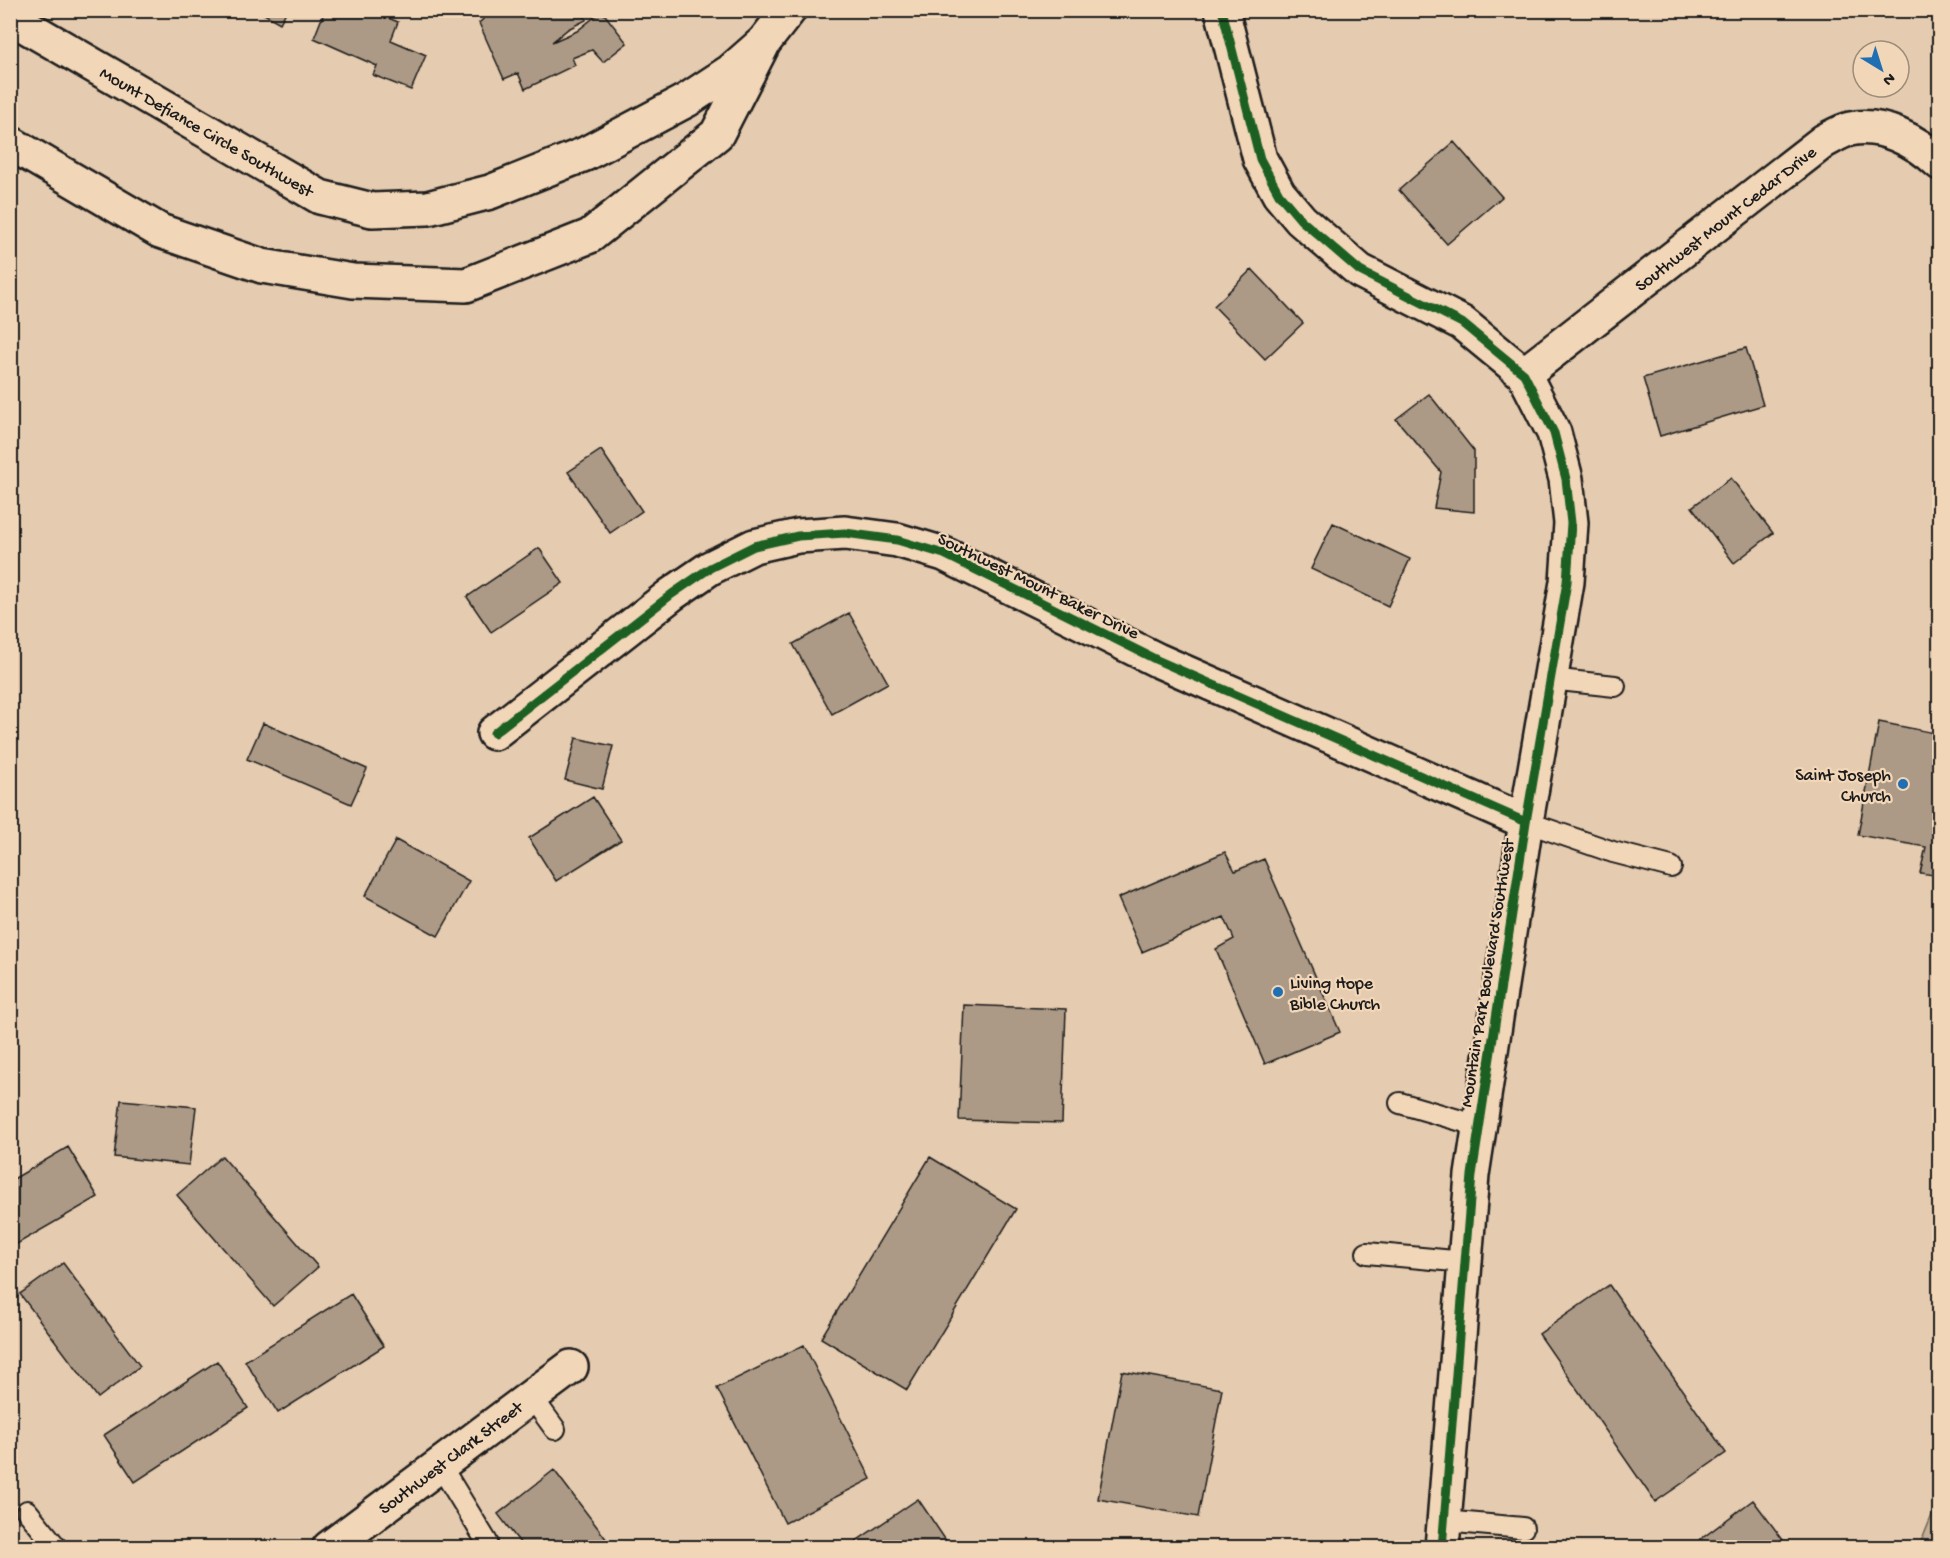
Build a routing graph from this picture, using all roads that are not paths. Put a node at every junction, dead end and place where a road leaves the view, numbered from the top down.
1 (789, 10) edge
2 (1222, 10) edge
3 (10, 17) edge
4 (764, 42) junction
5 (10, 143) edge
6 (1940, 163) edge
7 (1524, 374) junction
8 (1550, 679) junction
9 (1615, 686) dead end
10 (494, 733) dead end
11 (1526, 822) junction
12 (1671, 867) dead end
13 (1400, 1103) dead end
14 (1479, 1126) junction
15 (1367, 1253) dead end
16 (1465, 1262) junction
17 (571, 1367) dead end
18 (531, 1396) junction
19 (555, 1429) dead end
20 (440, 1465) junction
21 (27, 1510) dead end
22 (1523, 1528) dead end
23 (1443, 1534) edge
24 (487, 1542) dead end
25 (57, 1548) edge
26 (330, 1548) edge

1 - 4 street, Mount Defiance Circle Southwest
2 - 7 street, Mountain Park Boulevard Southwest
3 - 4 street, Mount Defiance Circle Southwest
4 - 5 street
6 - 7 street, Southwest Mount Cedar Drive
7 - 8 street, Mountain Park Boulevard Southwest
8 - 9 lane
8 - 11 street, Mountain Park Boulevard Southwest
10 - 11 street, Southwest Mount Baker Drive
11 - 12 lane
11 - 14 street, Mountain Park Boulevard Southwest
13 - 14 lane
14 - 16 street, Mountain Park Boulevard Southwest
15 - 16 lane
16 - 23 street, Mountain Park Boulevard Southwest
17 - 18 street, Southwest Clark Street
18 - 19 lane
18 - 20 street, Southwest Clark Street
20 - 24 lane
20 - 26 street, Southwest Clark Street
21 - 25 lane
22 - 23 lane

